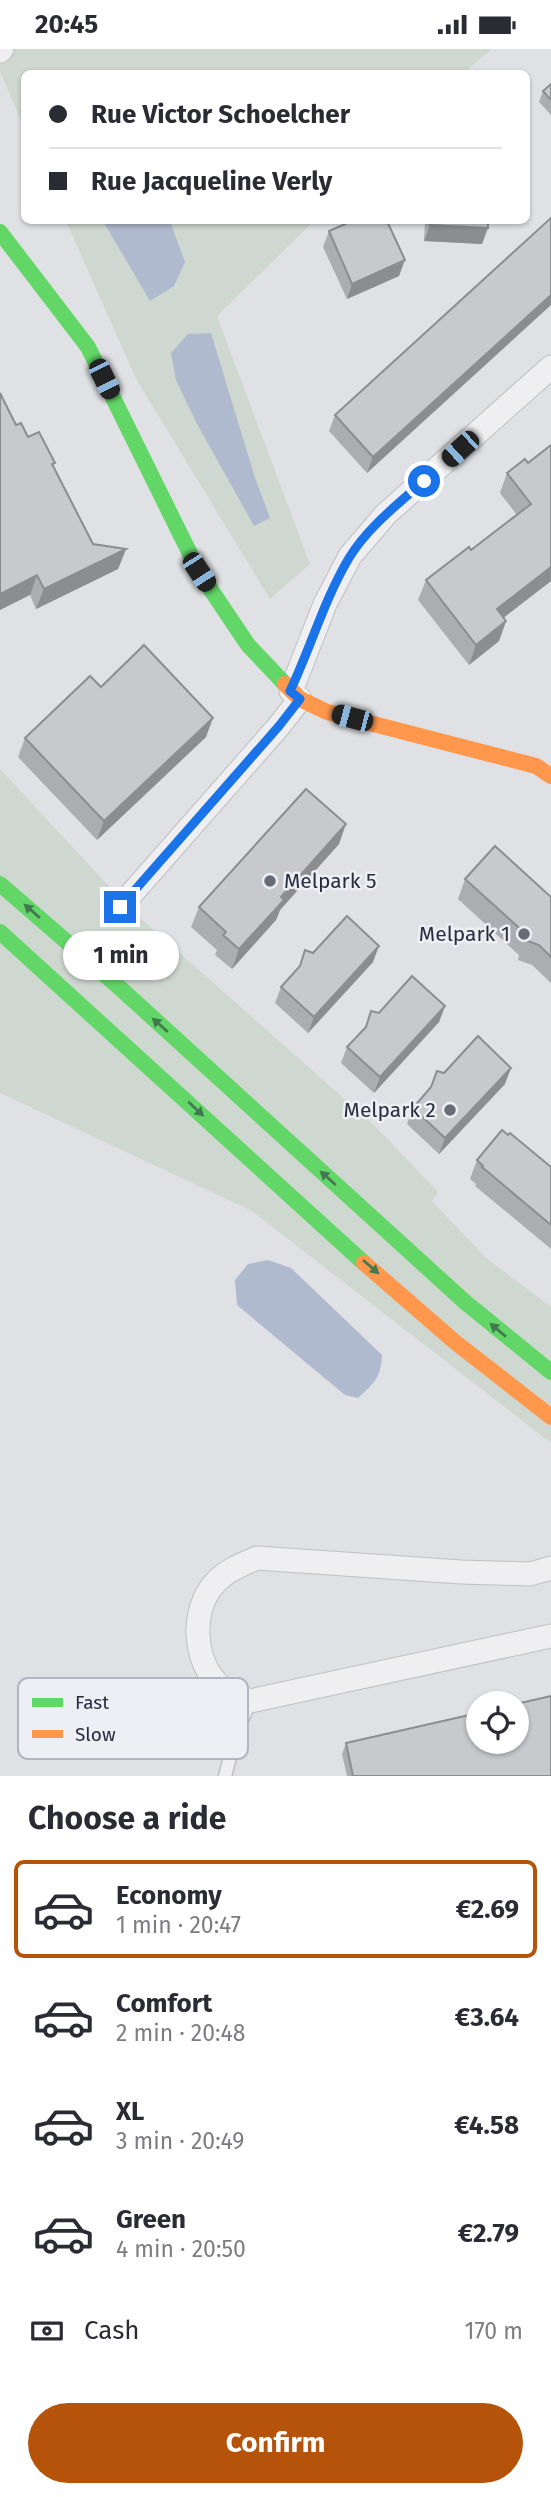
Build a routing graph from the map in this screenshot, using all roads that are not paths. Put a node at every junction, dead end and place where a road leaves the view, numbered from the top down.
1 (0, 232) edge
2 (551, 367) edge
3 (295, 695) junction
4 (551, 776) edge
5 (0, 884) edge
6 (120, 907) dead end
7 (0, 932) edge
8 (551, 1372) edge
9 (551, 1417) edge
10 (551, 1568) edge
11 (551, 1636) edge
12 (214, 1678) edge
13 (250, 1701) joint
14 (248, 1706) edge
15 (230, 1759) edge
16 (225, 1776) edge

1 - 3 main road
2 - 3 street
3 - 4 main road
3 - 6 street
8 -> 5 main road
7 -> 9 main road
10 - 12 street
11 - 13 street
13 - 14 lane
15 - 16 lane

